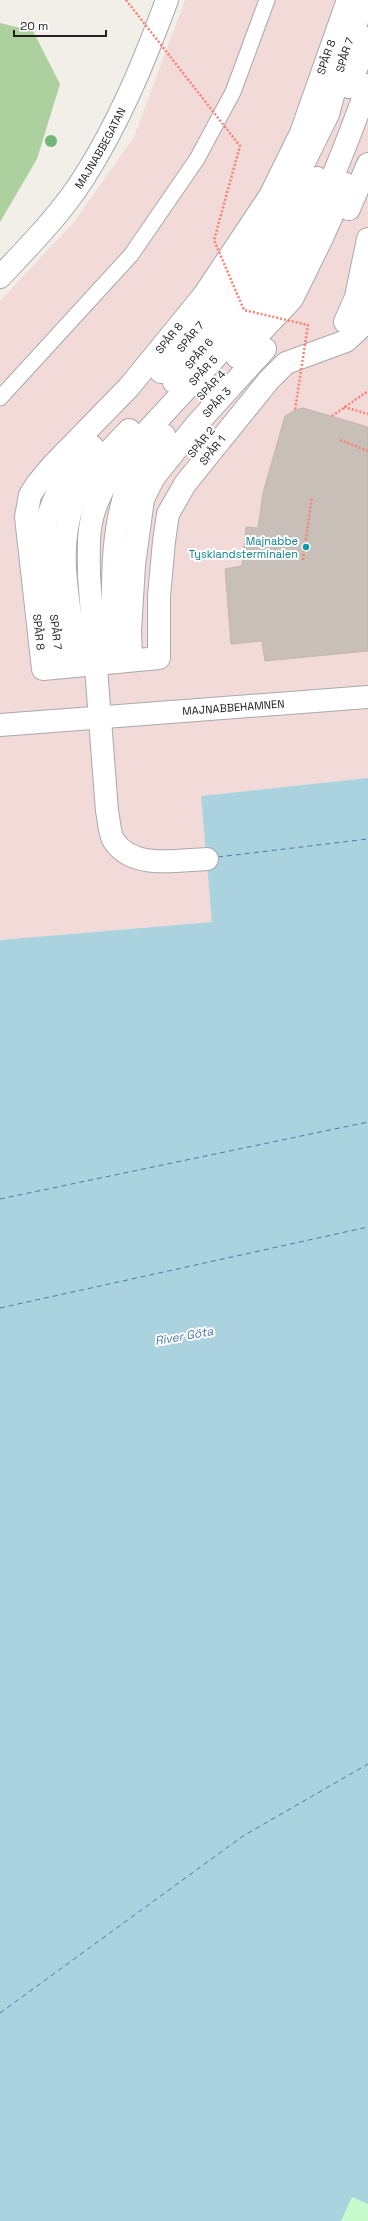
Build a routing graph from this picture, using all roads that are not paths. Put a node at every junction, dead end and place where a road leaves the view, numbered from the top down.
1 (167, 0) edge
2 (267, 0) edge
3 (348, 0) edge
4 (365, 0) edge
5 (368, 38) edge
6 (368, 85) edge
7 (368, 124) edge
8 (368, 164) edge
9 (368, 239) edge
10 (0, 277) edge
11 (368, 305) edge
12 (0, 398) edge
13 (103, 663) junction
14 (368, 697) edge
15 (100, 719) junction
16 (0, 725) edge
17 (207, 858) dead end

1 - 10 street, MAJNABBEGATAN
2 - 12 lane
3 - 13 street, SPÅR 8
4 - 13 street, SPÅR 7
5 - 13 street, SPÅR 6
6 - 13 street, SPÅR 5
7 - 13 street, SPÅR 4
8 - 13 street, SPÅR 3
9 - 13 street, SPÅR 2
11 - 13 street, SPÅR 1
13 - 15 street
14 - 15 street, MAJNABBEHAMNEN
15 - 16 street, MAJNABBEHAMNEN
15 - 17 street

